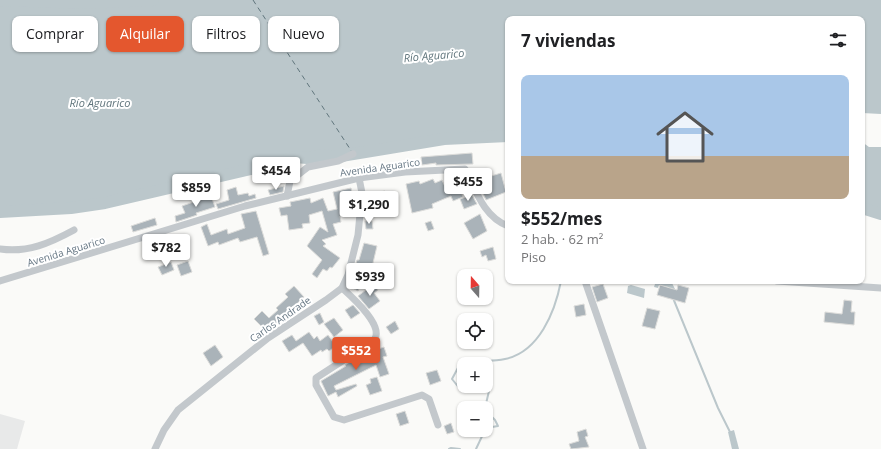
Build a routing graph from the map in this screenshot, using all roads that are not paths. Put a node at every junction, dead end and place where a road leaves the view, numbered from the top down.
1 (353, 154) dead end
2 (359, 178) junction
3 (287, 196) junction
4 (505, 225) edge
5 (74, 230) dead end
6 (0, 249) edge
7 (0, 281) edge
8 (585, 284) edge
9 (821, 284) edge
10 (342, 288) junction
11 (881, 288) edge
12 (438, 425) dead end
13 (155, 449) edge
14 (643, 449) edge

1 - 3 street
2 - 3 street, Avenida Aguarico
2 - 4 street, Avenida Aguarico
2 - 10 street
3 - 7 street, Avenida Aguarico
5 - 6 street
8 - 14 street
9 - 11 street
10 - 12 street
10 - 13 street, Carlos Andrade

